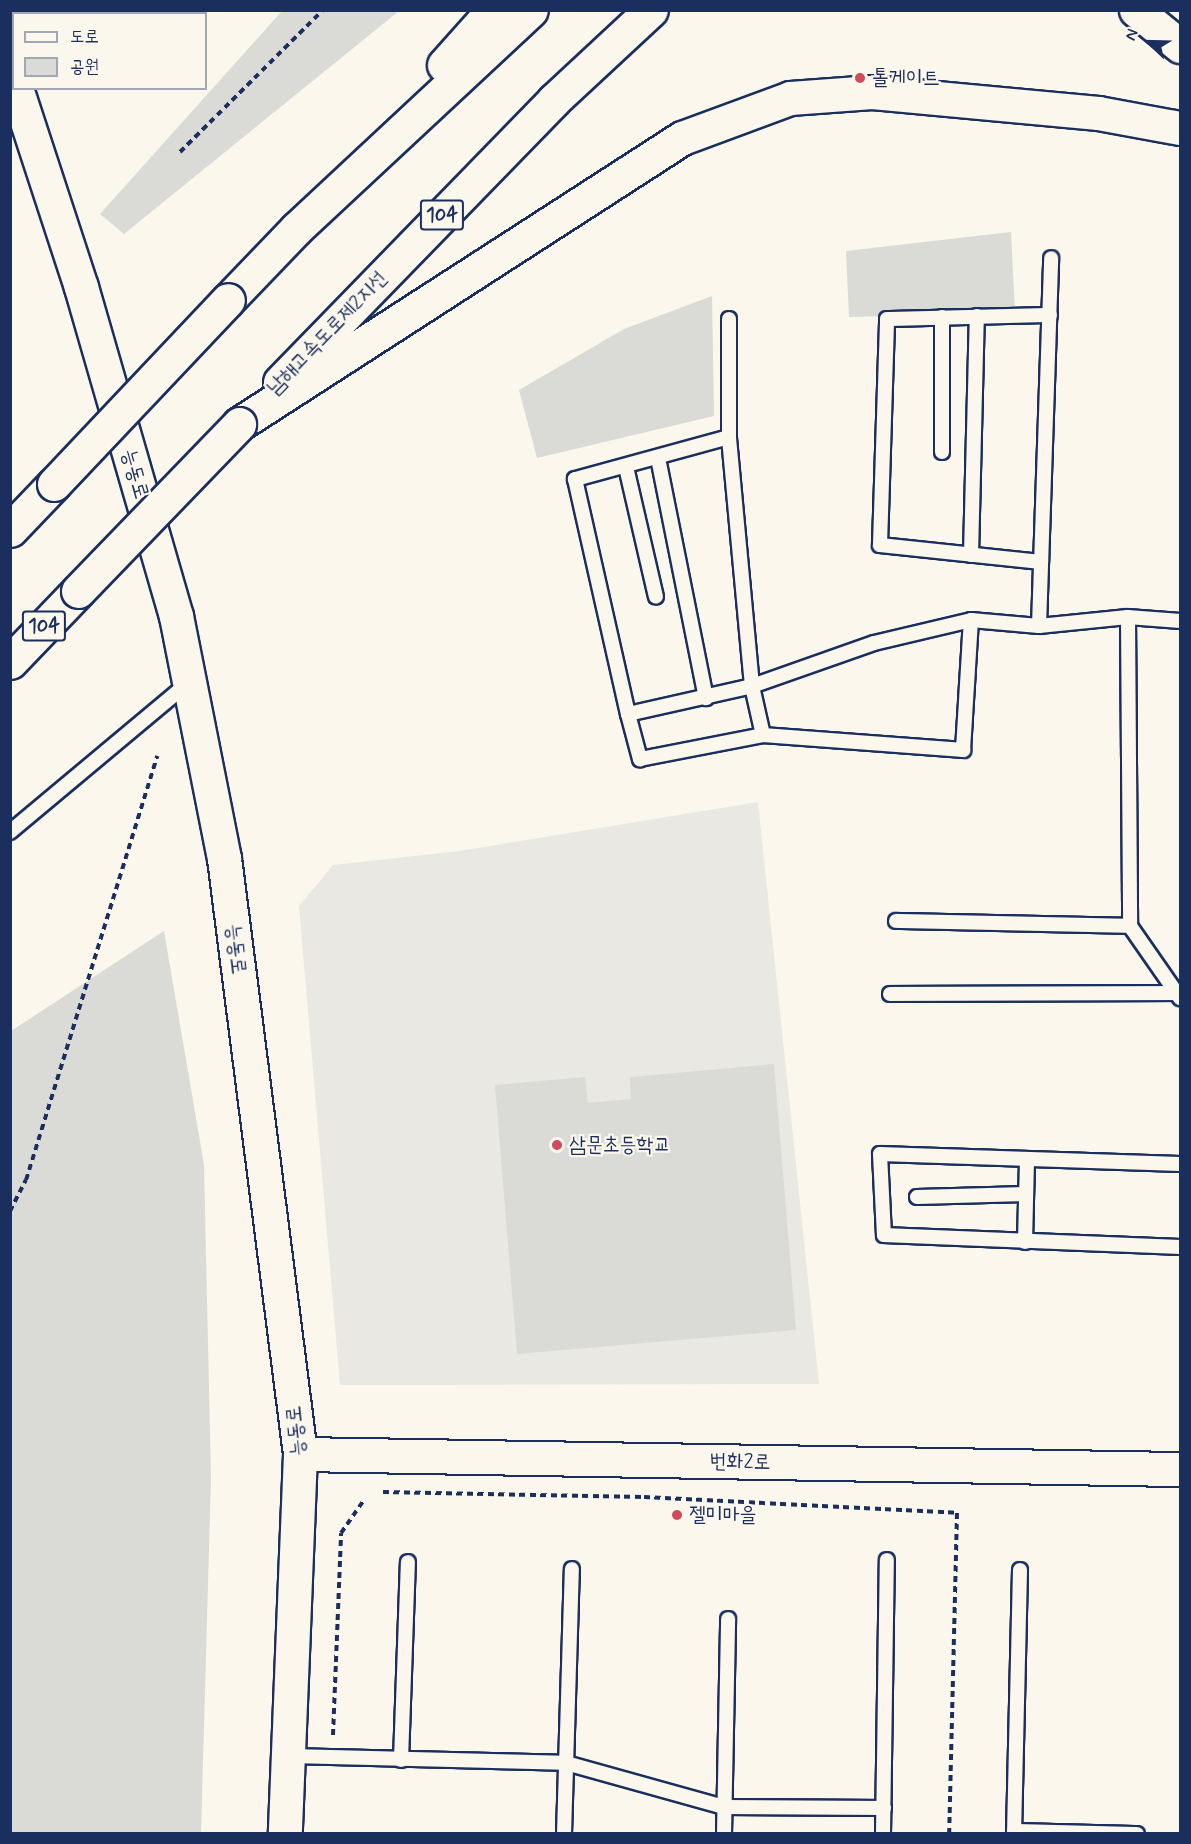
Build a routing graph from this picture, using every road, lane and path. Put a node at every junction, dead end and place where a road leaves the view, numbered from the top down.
1 (323, 10) edge
2 (493, 10) edge
3 (531, 10) edge
4 (651, 10) edge
5 (1136, 10) edge
6 (1180, 46) edge
7 (17, 90) edge
8 (1180, 128) edge
9 (180, 152) dead end
10 (296, 230) junction
11 (1051, 258) dead end
12 (1050, 315) junction
13 (977, 316) junction
14 (942, 317) junction
15 (729, 319) dead end
16 (238, 424) junction
17 (729, 437) junction
18 (942, 452) dead end
19 (658, 458) junction
20 (626, 466) junction
21 (10, 530) edge
22 (971, 555) junction
23 (1041, 562) junction
24 (656, 597) dead end
25 (1128, 617) junction
26 (971, 620) junction
27 (1180, 621) edge
28 (1039, 626) junction
29 (10, 662) edge
30 (189, 683) junction
31 (752, 686) junction
32 (706, 698) junction
33 (628, 714) junction
34 (763, 735) junction
35 (157, 756) dead end
36 (10, 832) edge
37 (896, 921) dead end
38 (1130, 926) junction
39 (890, 994) dead end
40 (1179, 996) edge
41 (1027, 1159) junction
42 (1180, 1164) edge
43 (1026, 1194) junction
44 (917, 1197) dead end
45 (10, 1211) edge
46 (1025, 1242) junction
47 (1180, 1247) edge
48 (300, 1454) junction
49 (1180, 1469) edge
50 (383, 1492) dead end
51 (364, 1500) dead end
52 (887, 1560) dead end
53 (408, 1562) dead end
54 (572, 1569) dead end
55 (1020, 1570) dead end
56 (728, 1619) dead end
57 (287, 1756) junction
58 (332, 1758) junction
59 (401, 1760) junction
60 (566, 1763) junction
61 (724, 1807) junction
62 (884, 1808) junction
63 (285, 1833) edge
64 (564, 1833) edge
65 (723, 1833) edge
66 (883, 1833) edge
67 (949, 1833) edge
68 (1137, 1833) edge

1 - 9 path
2 - 10 main road
3 - 10 main road
4 - 16 main road, 남해고속도로제2지선 / 104
5 - 6 main road
7 - 30 main road, 능동로
8 - 16 main road
10 - 21 main road, bridge
11 - 12 lane
12 - 13 lane
12 - 23 lane
13 - 14 lane
13 - 22 lane
14 - 18 lane
14 - 22 lane
15 - 17 lane
16 - 29 main road, 남해고속도로제2지선 / 104, bridge
17 - 19 lane
17 - 31 lane
19 - 20 lane
19 - 32 lane
20 - 24 lane
20 - 33 lane
22 - 23 lane
23 - 28 lane
25 - 27 lane
25 - 28 lane
25 - 38 lane
26 - 28 lane
26 - 31 lane
26 - 34 lane
30 - 36 lane
30 - 48 main road, 능동로
31 - 32 lane
31 - 34 lane
32 - 33 lane
33 - 34 lane
35 - 45 path
37 - 38 lane
38 - 40 lane
39 - 40 lane
41 - 42 lane
41 - 43 lane
41 - 46 lane
43 - 44 lane
43 - 46 lane
46 - 47 lane
48 - 49 main road, 번화2로
48 - 57 main road, 능동로
50 - 67 path
51 - 58 path
52 - 62 lane
53 - 59 lane
54 - 60 lane
55 - 68 lane
56 - 61 lane
57 - 58 lane
57 - 63 main road, 능동로
58 - 59 lane
59 - 60 lane
60 - 61 lane
60 - 64 lane
61 - 62 lane
61 - 65 lane
62 - 66 lane

